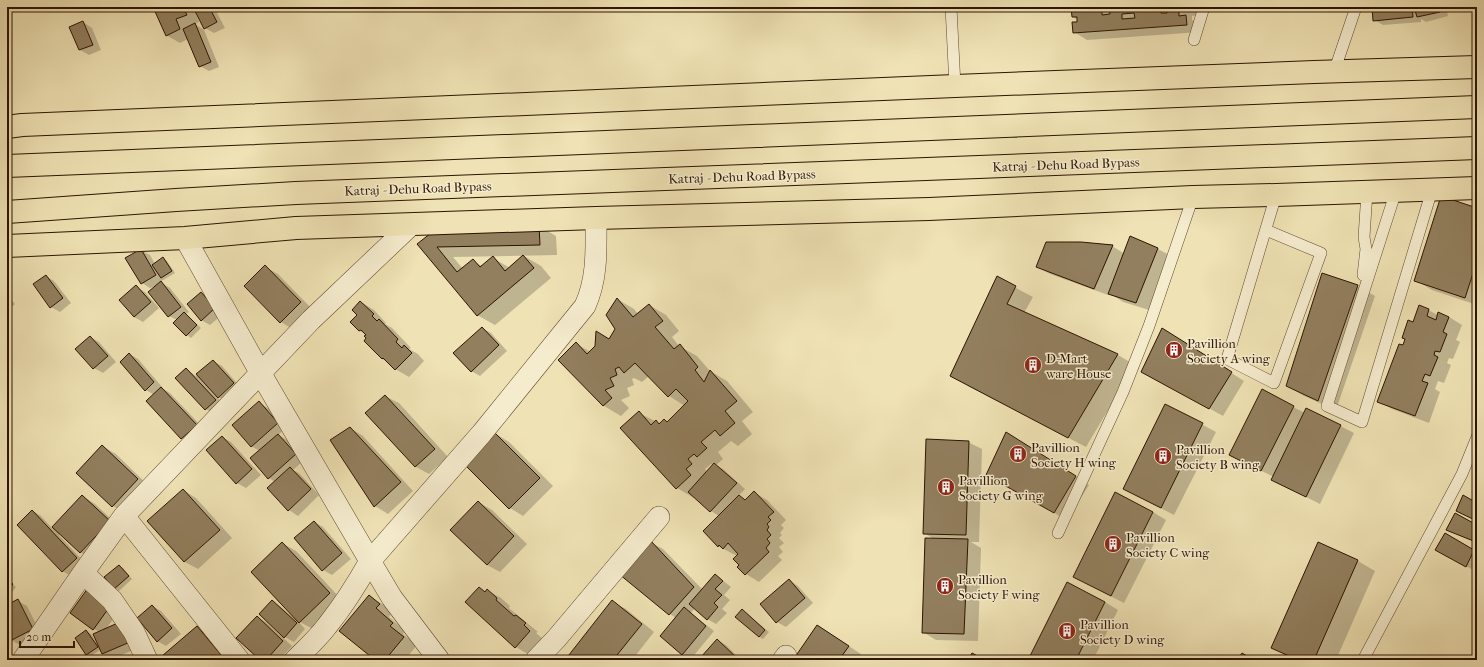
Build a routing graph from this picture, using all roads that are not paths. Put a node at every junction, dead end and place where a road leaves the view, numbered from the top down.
1 (951, 7) edge
2 (1204, 7) edge
3 (1356, 7) edge
4 (1194, 40) dead end
5 (1477, 67) edge
6 (1334, 72) junction
7 (955, 86) junction
8 (1477, 107) edge
9 (7, 127) edge
10 (1477, 148) edge
11 (7, 166) edge
12 (1477, 188) edge
13 (1432, 190) junction
14 (1396, 191) junction
15 (1366, 192) junction
16 (1276, 195) junction
17 (1192, 197) junction
18 (7, 212) edge
19 (596, 218) junction
20 (412, 224) junction
21 (1266, 230) junction
22 (185, 238) junction
23 (7, 246) edge
24 (261, 374) junction
25 (1321, 403) dead end
26 (1477, 437) edge
27 (124, 516) junction
28 (659, 517) dead end
29 (1058, 533) dead end
30 (370, 561) junction
31 (82, 572) junction
32 (23, 660) edge
33 (147, 660) edge
34 (239, 660) edge
35 (295, 660) edge
36 (439, 660) edge
37 (536, 660) edge
38 (1363, 660) edge

1 - 7 lane
2 - 4 lane
3 - 6 lane
5 - 6 main road
6 - 7 main road
7 - 9 main road
8 - 11 main road
10 - 18 main road, Katraj - Dehu Road Bypass
12 - 13 main road
13 - 14 main road
13 - 14 lane
14 - 15 main road
15 - 16 main road
15 - 25 lane
16 - 17 main road
16 - 21 lane
17 - 19 main road
17 - 29 lane
19 - 20 main road
19 - 30 street
20 - 22 main road
20 - 24 street
21 - 21 lane
22 - 23 main road
22 - 24 street
24 - 27 street
24 - 30 street
26 - 38 lane
27 - 31 street
27 - 34 street
28 - 37 street
30 - 35 street
30 - 36 street
31 - 32 street
31 - 33 street

